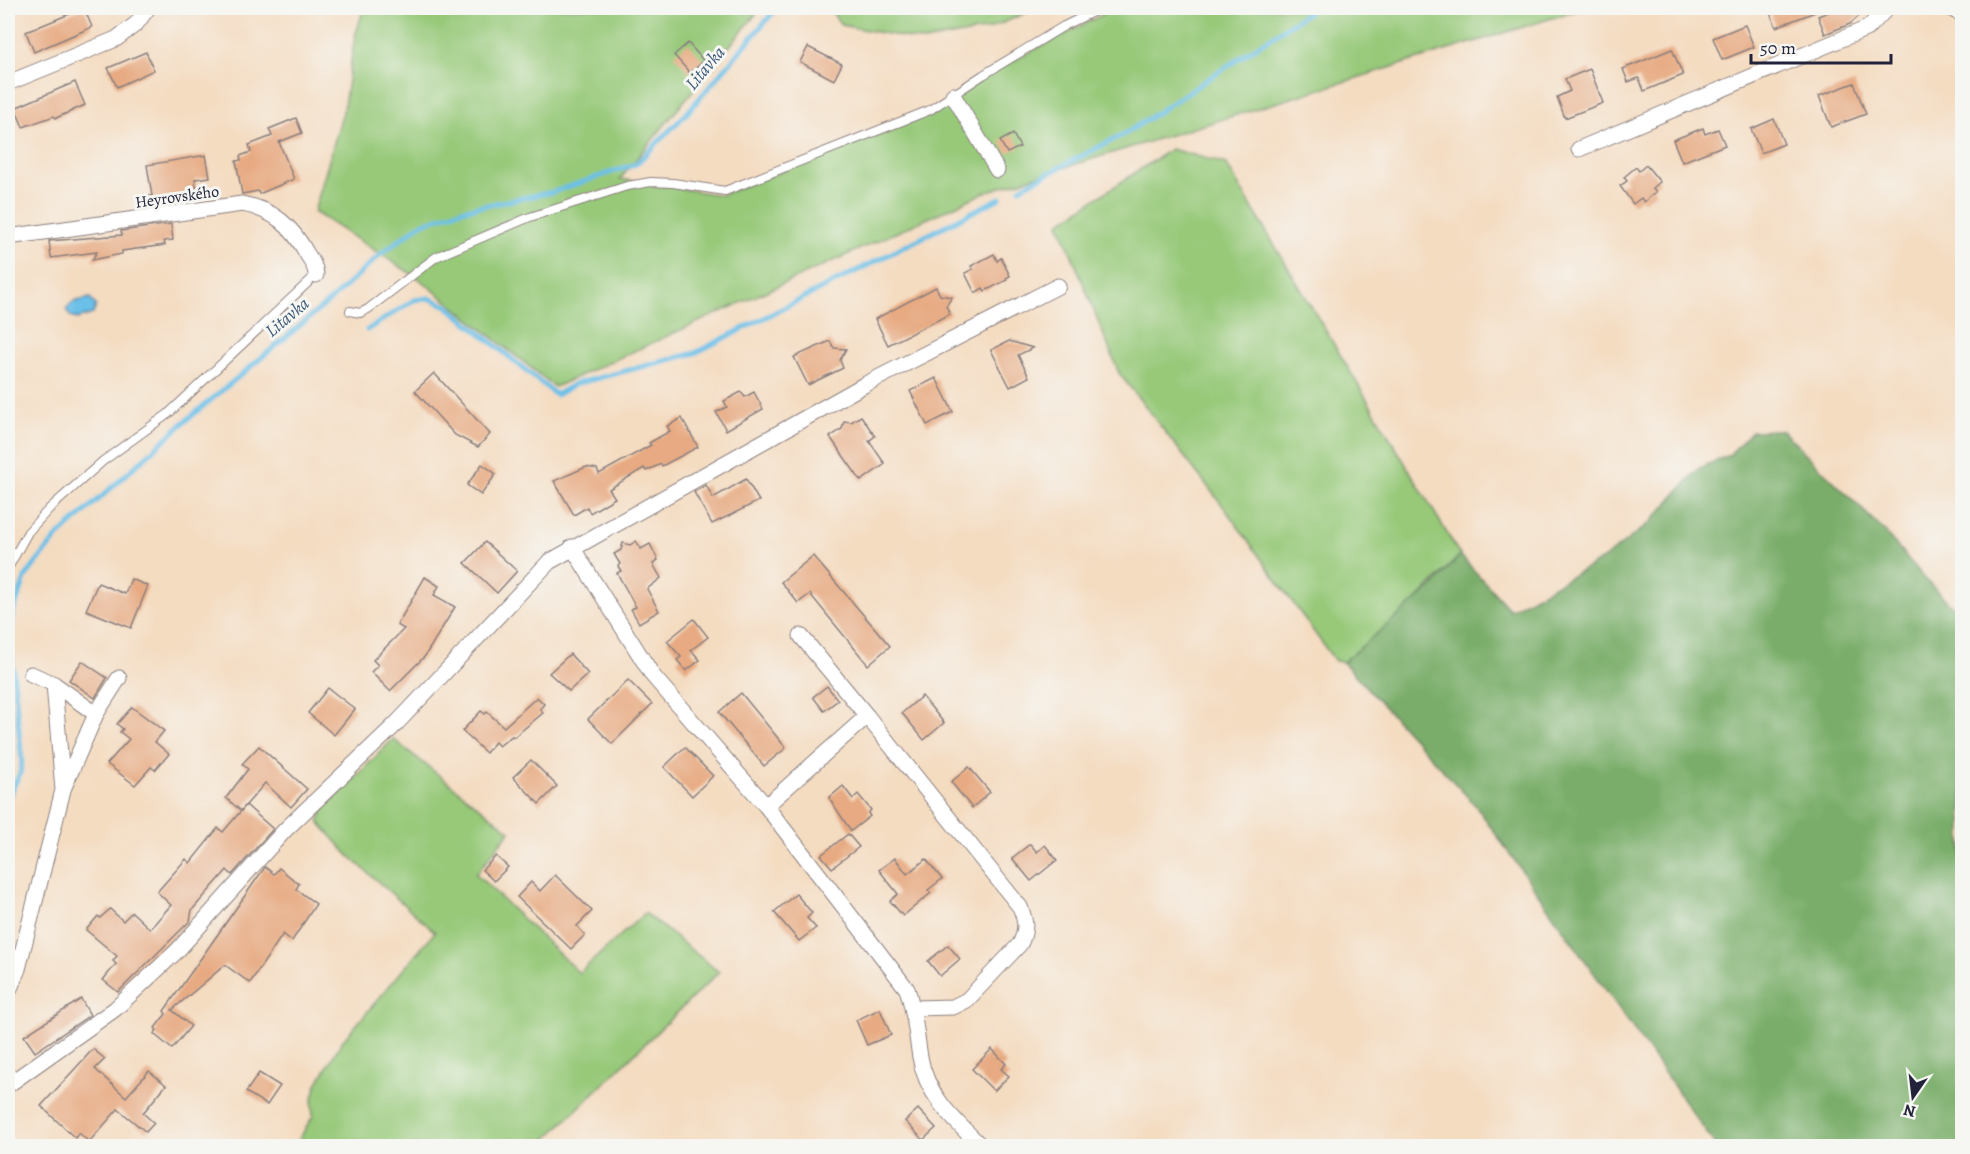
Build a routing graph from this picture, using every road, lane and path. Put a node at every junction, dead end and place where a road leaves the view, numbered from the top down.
1 (148, 8) edge
2 (1101, 8) edge
3 (1887, 8) edge
4 (1956, 8) edge
5 (1962, 10) edge
6 (8, 83) edge
7 (953, 95) junction
8 (1579, 149) dead end
9 (997, 170) dead end
10 (8, 237) edge
11 (316, 275) joint
12 (1058, 286) dead end
13 (350, 311) dead end
14 (572, 547) junction
15 (8, 568) edge
16 (801, 636) dead end
17 (31, 674) dead end
18 (119, 678) dead end
19 (54, 684) junction
20 (96, 714) junction
21 (867, 716) junction
22 (63, 790) junction
23 (766, 806) junction
24 (8, 993) edge
25 (914, 1008) junction
26 (8, 1085) edge
27 (981, 1146) edge

1 - 6 street
2 - 7 lane
3 - 8 street
4 - 5 street
7 - 9 street
7 - 13 lane
10 - 11 street, Heyrovského
11 - 15 lane
12 - 14 street
14 - 23 street
14 - 26 street
16 - 21 street
17 - 19 street
18 - 20 street
19 - 20 street
19 - 22 street
20 - 22 street
21 - 23 street
21 - 25 street
22 - 24 street
23 - 25 street
25 - 27 street

